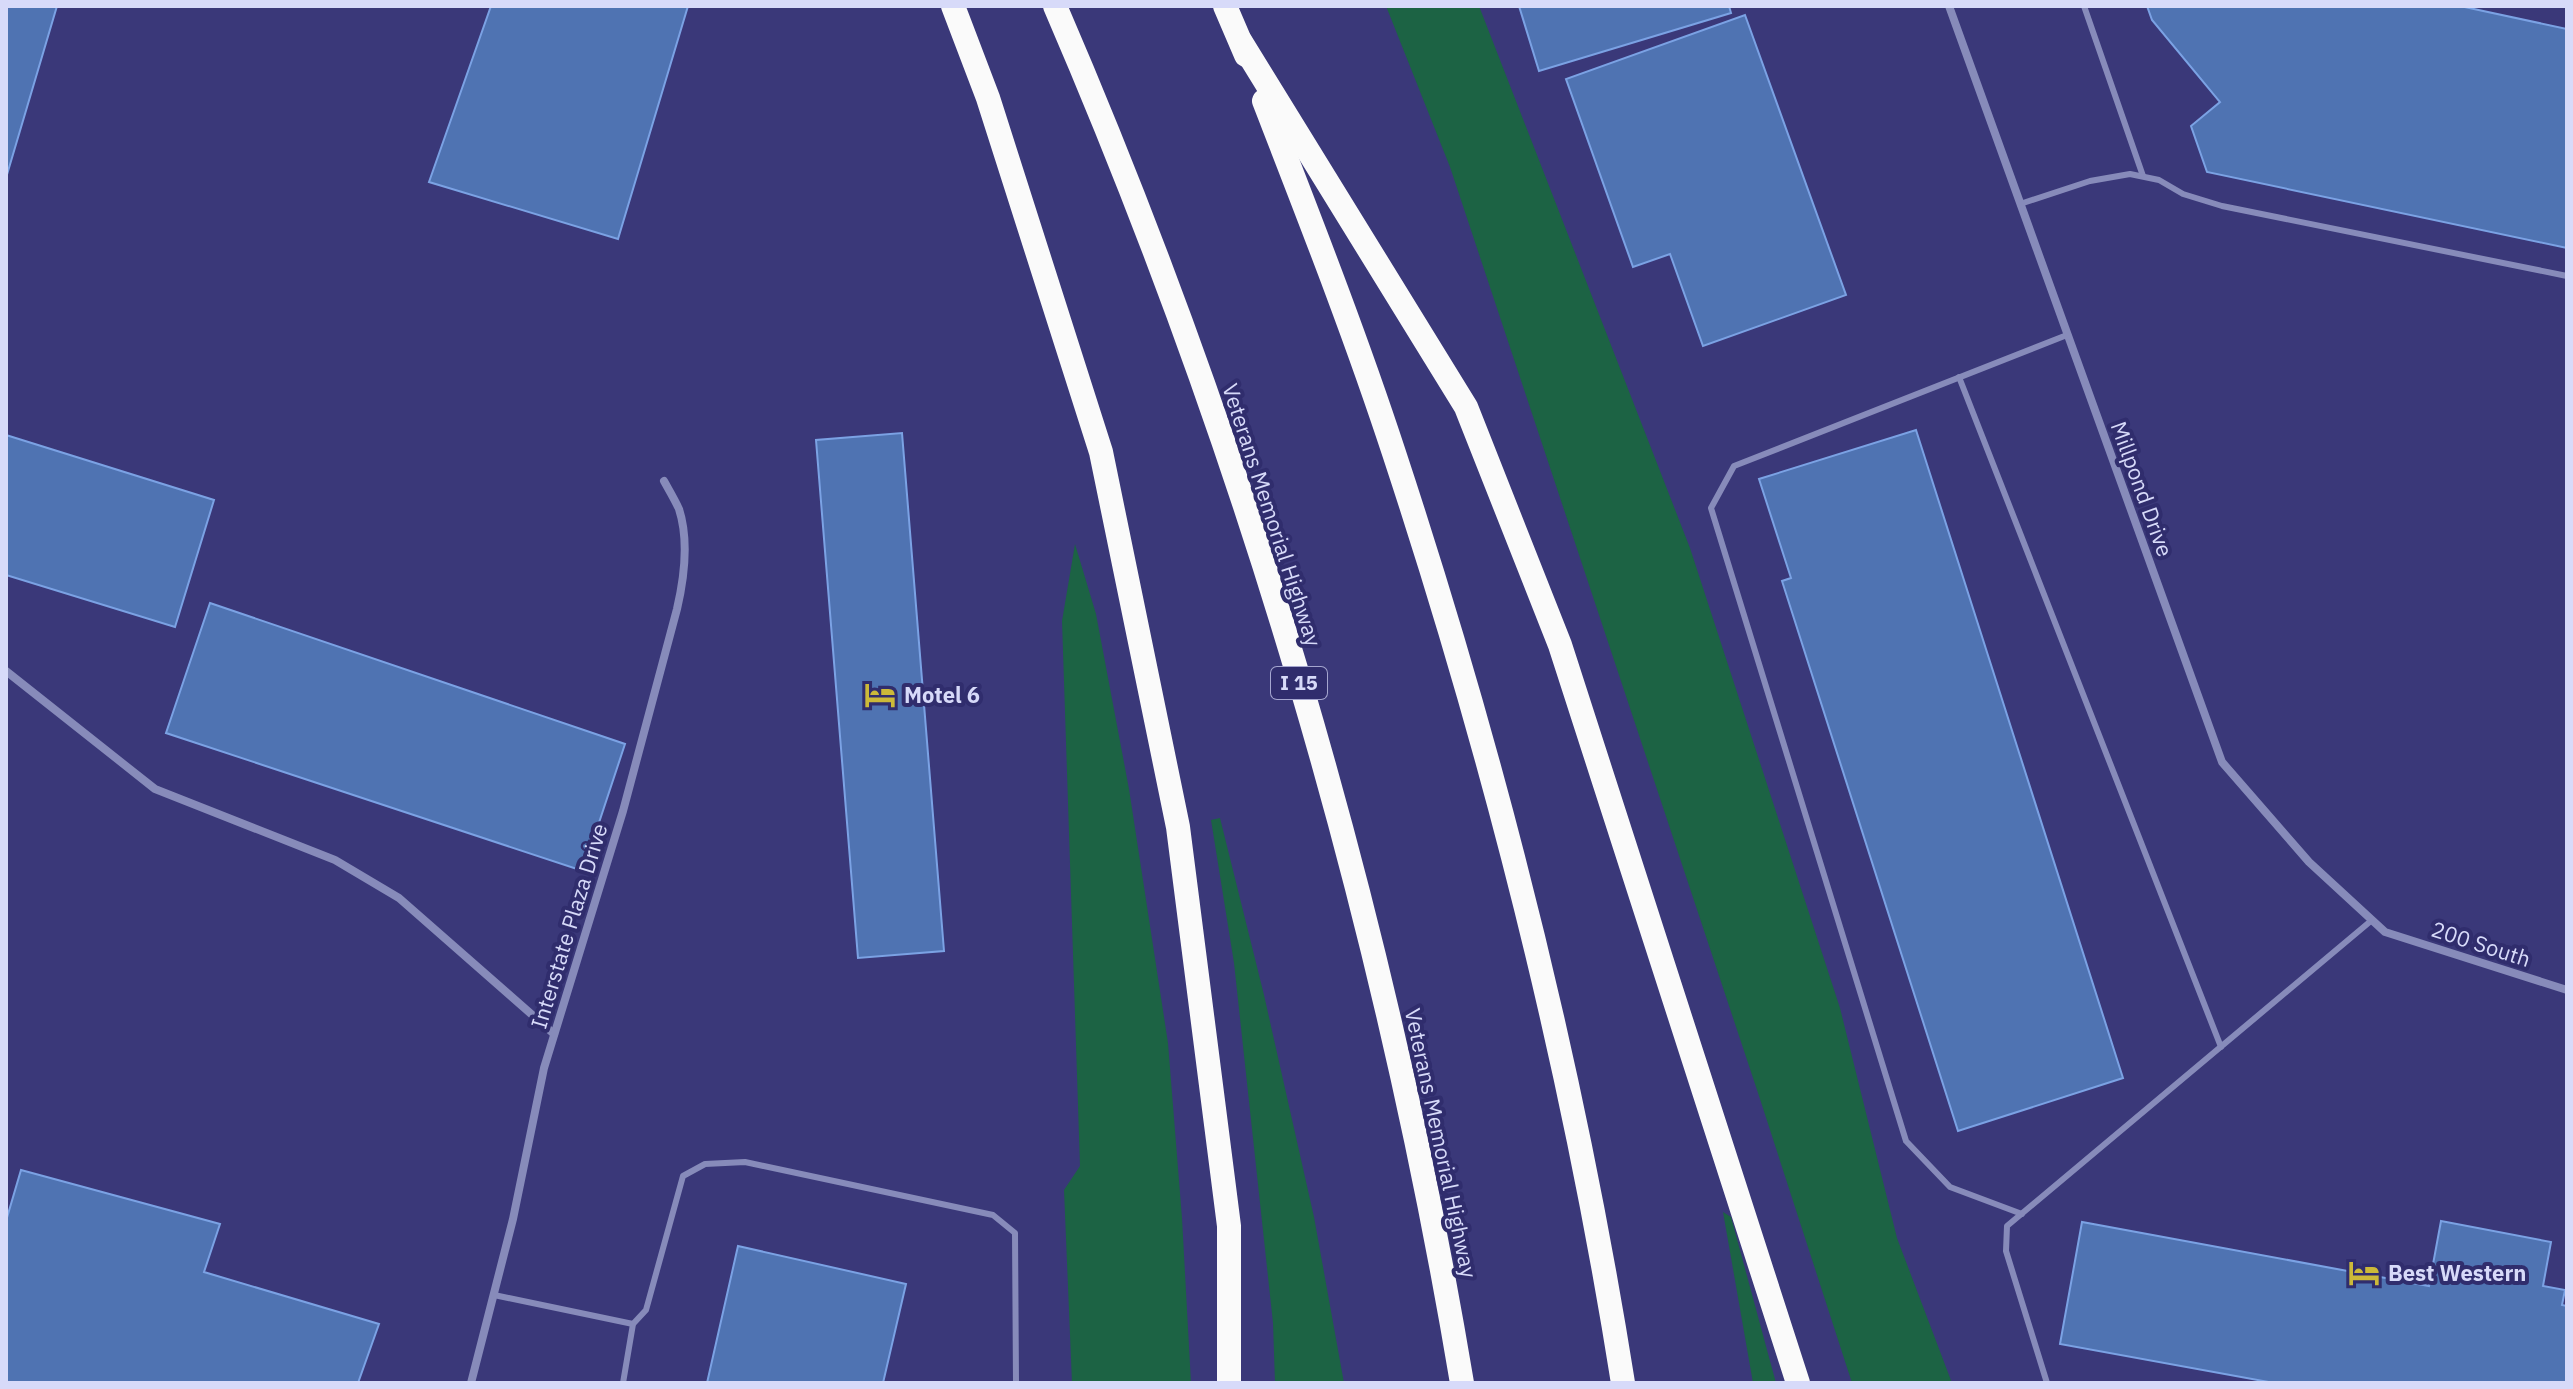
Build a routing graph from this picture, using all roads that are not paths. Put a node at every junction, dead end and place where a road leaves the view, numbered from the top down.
1 (953, 6) edge
2 (1055, 6) edge
3 (1225, 6) edge
4 (1949, 6) edge
5 (2084, 6) edge
6 (1241, 42) junction
7 (2143, 176) junction
8 (2020, 204) junction
9 (2567, 276) edge
10 (2067, 335) junction
11 (1959, 377) junction
12 (664, 481) dead end
13 (6, 671) edge
14 (2372, 920) junction
15 (2385, 932) joint
16 (2567, 990) edge
17 (554, 1034) junction
18 (2221, 1047) junction
19 (2022, 1214) junction
20 (494, 1295) junction
21 (633, 1324) junction
22 (471, 1383) edge
23 (623, 1383) edge
24 (1016, 1383) edge
25 (1229, 1383) edge
26 (1462, 1383) edge
27 (1623, 1383) edge
28 (1798, 1383) edge
29 (2047, 1383) edge

1 - 25 highway
2 - 26 highway, Veterans Memorial Highway / I 15
3 - 6 highway
4 - 8 street, Millpond Drive
5 - 7 lane
6 - 27 highway
6 - 28 highway
7 - 8 lane
7 - 9 lane
8 - 10 street, Millpond Drive
10 - 11 lane
10 - 14 street, Millpond Drive
11 - 18 lane
11 - 19 lane
12 - 17 street, Interstate Plaza Drive
13 - 17 street
14 - 15 street, Millpond Drive
14 - 18 lane
15 - 16 street, 200 South
17 - 20 street, Interstate Plaza Drive
18 - 19 lane
19 - 29 lane
20 - 21 lane
20 - 22 street, Interstate Plaza Drive
21 - 23 lane
21 - 24 lane

